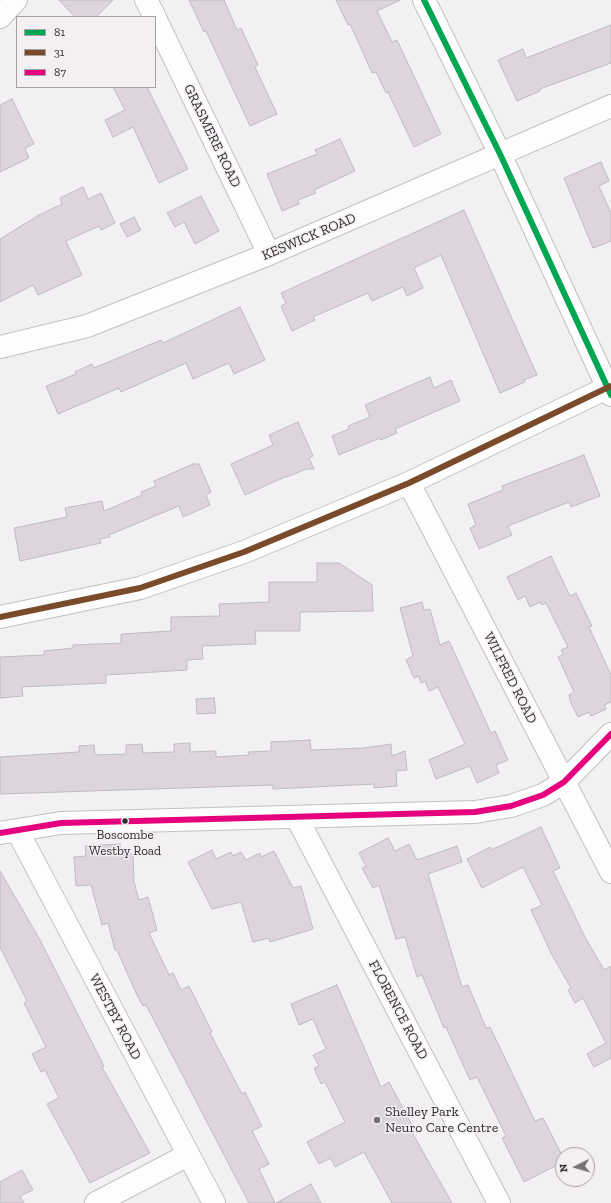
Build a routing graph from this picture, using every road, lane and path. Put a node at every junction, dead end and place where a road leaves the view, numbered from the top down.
1 (16, 0) edge
2 (146, 0) edge
3 (424, 0) edge
4 (154, 16) edge
5 (0, 17) edge
6 (156, 19) edge
7 (611, 106) edge
8 (500, 154) junction
9 (269, 254) junction
10 (0, 347) edge
11 (610, 389) edge
12 (409, 483) junction
13 (0, 617) edge
14 (611, 734) edge
15 (564, 782) junction
16 (296, 818) junction
17 (9, 833) edge
18 (611, 872) edge
19 (188, 1155) junction
20 (96, 1203) edge
21 (214, 1203) edge
22 (499, 1203) edge

1 - 5 street
2 - 4 street, GRASMERE ROAD
3 - 8 street
6 - 9 street, GRASMERE ROAD
7 - 8 street, KESWICK ROAD
8 - 9 street, KESWICK ROAD
8 - 11 street
9 - 10 street, KESWICK ROAD
11 - 12 street
12 - 13 street
12 - 15 street, WILFRED ROAD
14 - 15 street
15 - 16 street
15 - 18 street, WILFRED ROAD
16 - 17 street
16 - 22 street, FLORENCE ROAD
17 - 19 street, WESTBY ROAD
19 - 20 street
19 - 21 street, WESTBY ROAD

